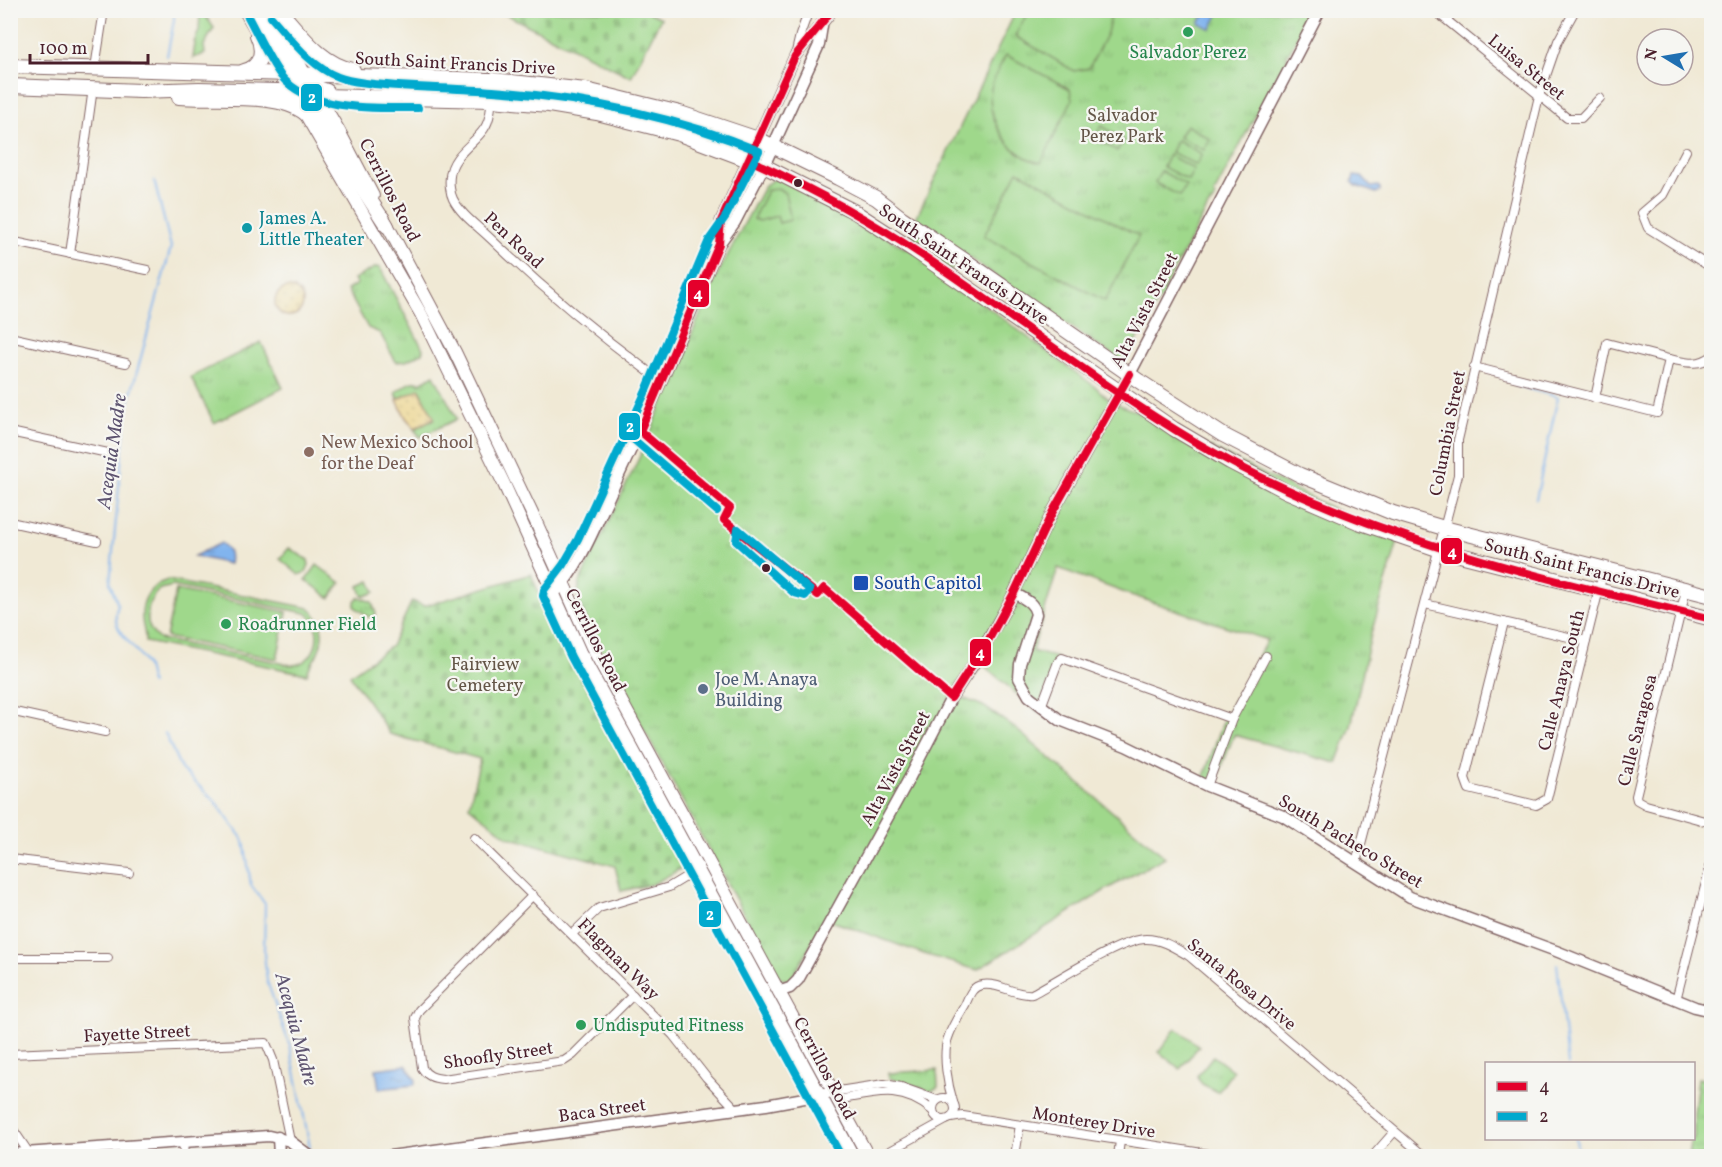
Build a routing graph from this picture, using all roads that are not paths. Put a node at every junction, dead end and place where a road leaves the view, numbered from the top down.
1 (104, 10) edge
2 (244, 10) edge
3 (256, 10) edge
4 (270, 10) edge
5 (279, 10) edge
6 (809, 10) edge
7 (832, 10) edge
8 (1320, 10) edge
9 (1434, 10) edge
10 (1575, 10) edge
11 (822, 26) junction
12 (257, 35) junction
13 (795, 56) junction
14 (10, 66) edge
15 (95, 68) junction
16 (241, 72) junction
17 (391, 76) junction
18 (493, 80) junction
19 (299, 84) junction
20 (10, 86) edge
21 (93, 88) junction
22 (141, 91) junction
23 (1539, 96) junction
24 (1600, 98) dead end
25 (491, 100) junction
26 (306, 114) junction
27 (758, 139) junction
28 (774, 146) junction
29 (1686, 151) dead end
30 (750, 160) junction
31 (764, 166) junction
32 (387, 226) joint
33 (10, 241) edge
34 (719, 244) junction
35 (70, 254) junction
36 (1712, 268) edge
37 (147, 270) dead end
38 (10, 337) edge
39 (1712, 356) edge
40 (1669, 359) junction
41 (126, 363) dead end
42 (1474, 367) junction
43 (1130, 374) junction
44 (660, 384) junction
45 (1120, 393) junction
46 (1595, 398) junction
47 (10, 432) edge
48 (108, 453) dead end
49 (503, 453) junction
50 (492, 459) junction
51 (10, 522) edge
52 (1444, 528) junction
53 (98, 542) dead end
54 (1440, 550) junction
55 (1604, 569) junction
56 (564, 585) junction
57 (1598, 590) junction
58 (1686, 590) junction
59 (1014, 593) junction
60 (553, 596) junction
61 (1712, 596) edge
62 (1425, 604) junction
63 (1682, 611) junction
64 (1712, 619) edge
65 (1504, 622) junction
66 (1586, 641) junction
67 (1266, 656) dead end
68 (1041, 707) junction
69 (10, 711) edge
70 (1232, 719) junction
71 (105, 732) dead end
72 (1207, 786) junction
73 (1712, 823) edge
74 (474, 838) dead end
75 (704, 854) junction
76 (10, 859) edge
77 (1712, 859) edge
78 (1356, 863) junction
79 (697, 870) junction
80 (129, 873) dead end
81 (533, 895) junction
82 (572, 934) junction
83 (10, 958) edge
84 (108, 958) dead end
85 (778, 992) junction
86 (633, 994) junction
87 (1676, 1000) junction
88 (1712, 1011) edge
89 (10, 1054) edge
90 (948, 1086) junction
91 (830, 1096) junction
92 (940, 1099) junction
93 (954, 1105) junction
94 (736, 1109) junction
95 (934, 1113) junction
96 (963, 1116) junction
97 (948, 1119) junction
98 (10, 1125) edge
99 (1020, 1125) junction
100 (933, 1128) junction
101 (1394, 1132) junction
102 (278, 1137) junction
103 (1120, 1141) junction
104 (183, 1142) junction
105 (293, 1144) junction
106 (29, 1153) junction
107 (10, 1154) edge
108 (184, 1156) edge
109 (279, 1156) edge
110 (310, 1156) edge
111 (390, 1156) edge
112 (853, 1156) edge
113 (868, 1156) edge
114 (880, 1156) edge
115 (1015, 1156) edge
116 (1118, 1156) edge
117 (1222, 1156) edge
118 (1373, 1156) edge
119 (1424, 1156) edge

1 - 15 street
2 - 12 street, Cerrillos Road
3 - 19 highway
4 - 19 street, Cerrillos Road
5 - 17 highway
6 - 13 street
7 - 11 street
8 - 43 street, Alta Vista Street
9 - 23 street, Luisa Street
10 - 23 street, Columbia Street
11 - 13 street
11 - 28 street
12 - 16 highway
12 - 19 street, Cerrillos Road
13 - 27 street
14 - 15 highway, South Saint Francis Drive
15 - 16 highway, South Saint Francis Drive
16 - 19 highway, South Saint Francis Drive
17 - 18 highway, South Saint Francis Drive
17 - 19 highway, South Saint Francis Drive
18 - 25 street, Pen Road
18 - 27 highway, South Saint Francis Drive
19 - 22 highway, South Saint Francis Drive
19 - 25 highway, South Saint Francis Drive
19 - 26 main road, Cerrillos Road
19 - 32 highway
20 - 21 highway, South Saint Francis Drive
21 - 22 highway, South Saint Francis Drive
21 - 35 street
22 - 26 highway
23 - 24 street, Luisa Street
23 - 42 street, Columbia Street
25 - 30 highway, South Saint Francis Drive
25 - 44 street, Pen Road
26 - 50 main road, Cerrillos Road
27 - 28 highway, South Saint Francis Drive
27 - 30 street
28 - 31 street
28 - 43 highway, South Saint Francis Drive
29 - 36 street
30 - 31 highway, South Saint Francis Drive
30 - 34 street
31 - 34 street
31 - 45 highway, South Saint Francis Drive
32 - 49 main road, Cerrillos Road
33 - 35 street
34 - 44 street
35 - 37 street
38 - 41 street
39 - 40 street
40 - 46 street
40 - 46 street
42 - 46 street
42 - 52 street, Columbia Street
43 - 45 street, Alta Vista Street
43 - 52 highway, South Saint Francis Drive
44 - 56 street
45 - 54 highway, South Saint Francis Drive
45 - 59 street, Alta Vista Street
47 - 48 street
49 - 50 main road
49 - 56 main road, Cerrillos Road
50 - 60 main road, Cerrillos Road
51 - 53 street
52 - 54 street, Columbia Street
52 - 55 highway, South Saint Francis Drive
54 - 57 highway, South Saint Francis Drive
54 - 62 street, Columbia Street
55 - 57 street, Calle Anaya South
55 - 58 highway, South Saint Francis Drive
56 - 60 street
56 - 75 main road, Cerrillos Road
57 - 63 highway, South Saint Francis Drive
57 - 66 street, Calle Anaya South
58 - 61 highway, South Saint Francis Drive
58 - 63 street, Calle Saragosa
59 - 68 street, South Pacheco Street
59 - 85 street, Alta Vista Street
60 - 79 main road, Cerrillos Road
62 - 65 street
62 - 78 street, Columbia Street
63 - 64 highway, South Saint Francis Drive
63 - 73 street, Calle Saragosa
65 - 66 street
65 - 66 street, Calle Anaya South
67 - 70 street
68 - 70 street
68 - 72 street, South Pacheco Street
69 - 71 street
70 - 72 street
72 - 78 street, South Pacheco Street
74 - 81 street, Flagman Way
75 - 79 street
75 - 85 main road, Cerrillos Road
76 - 80 street
77 - 87 street
78 - 87 street, South Pacheco Street
79 - 82 street
79 - 91 main road, Cerrillos Road
81 - 82 street, Flagman Way
81 - 86 street, Shoofly Street
82 - 86 street, Flagman Way
83 - 84 street
85 - 91 main road, Cerrillos Road
86 - 94 street, Flagman Way
87 - 88 street, South Pacheco Street
89 - 105 street, Fayette Street
90 - 92 street
90 - 93 street
90 - 101 street, Santa Rosa Drive
91 - 92 street
91 - 94 street, Baca Street
91 - 95 street
91 - 112 main road, Cerrillos Road
91 - 113 main road, Cerrillos Road
92 - 93 street
92 - 95 street
93 - 96 street
93 - 97 street
94 - 111 street, Baca Street
95 - 97 street
95 - 100 street
96 - 97 street, Monterey Drive
96 - 99 street, Monterey Drive
97 - 100 street, Monterey Drive
98 - 106 street
99 - 103 street, Monterey Drive
99 - 115 street
100 - 114 street, Monterey Drive
101 - 118 street
101 - 119 street, Santa Rosa Drive
102 - 104 street
102 - 105 street
102 - 109 street
103 - 116 street
103 - 117 street, Monterey Drive
104 - 106 street
104 - 108 street
105 - 110 street
106 - 107 street

